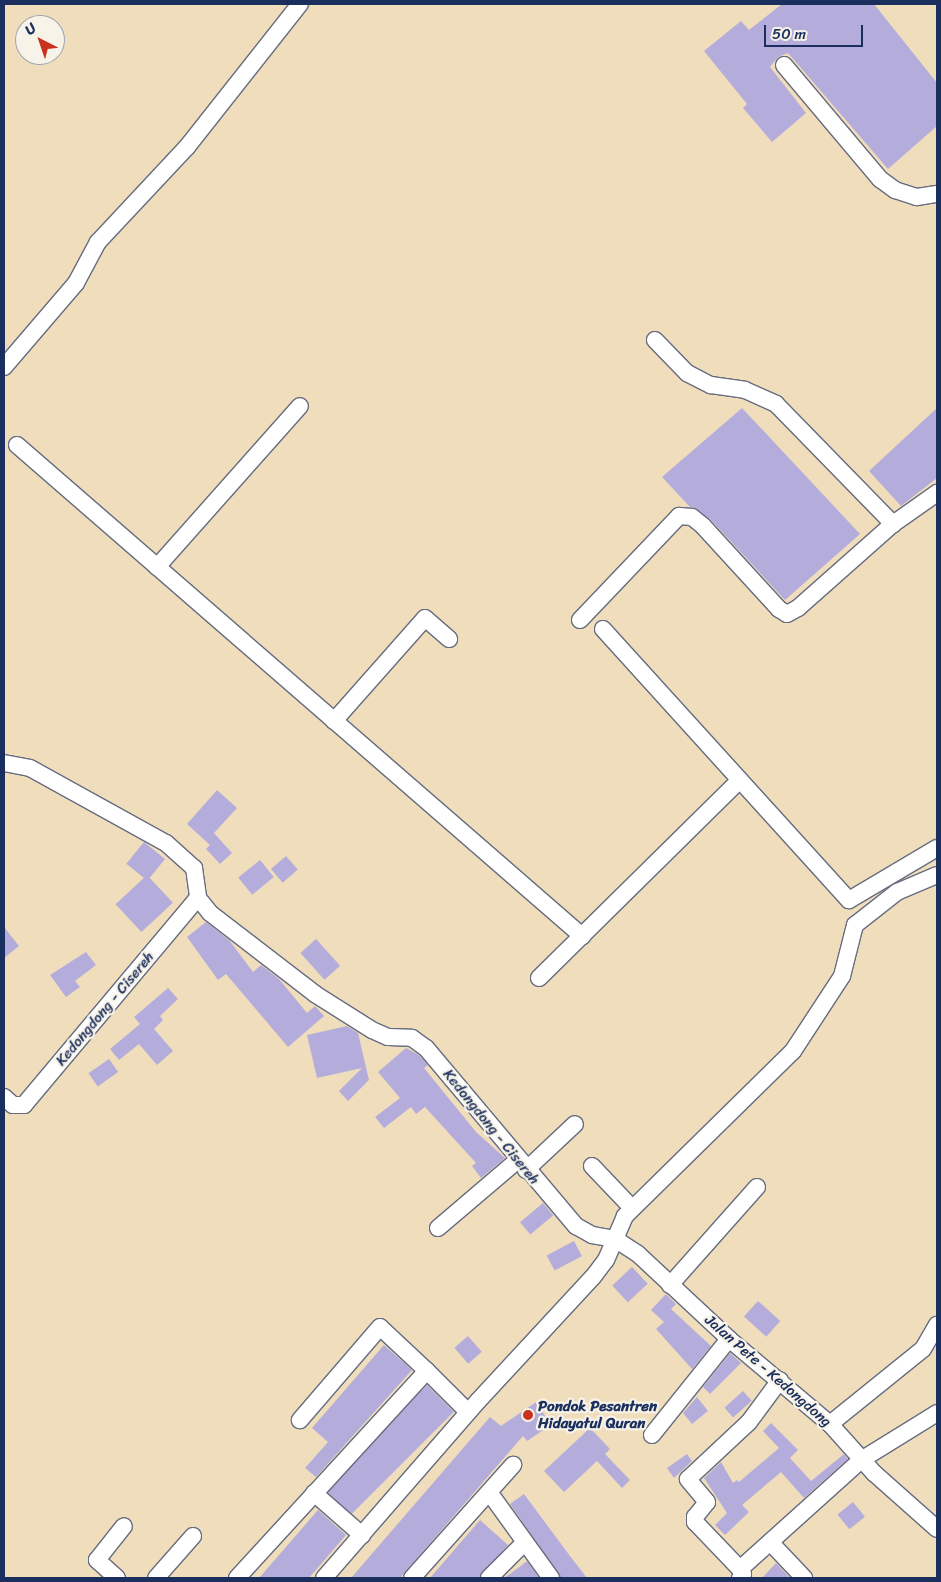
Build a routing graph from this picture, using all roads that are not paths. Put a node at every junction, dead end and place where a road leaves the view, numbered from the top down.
1 (300, 4) edge
2 (784, 65) dead end
3 (937, 194) edge
4 (655, 340) dead end
5 (4, 367) edge
6 (300, 406) dead end
7 (17, 446) dead end
8 (937, 493) edge
9 (893, 524) junction
10 (157, 567) junction
11 (580, 620) dead end
12 (603, 629) dead end
13 (449, 638) dead end
14 (334, 721) junction
15 (4, 763) edge
16 (740, 780) junction
17 (937, 848) edge
18 (937, 875) edge
19 (198, 898) junction
20 (582, 936) junction
21 (539, 978) dead end
22 (4, 1097) edge
23 (574, 1124) dead end
24 (522, 1165) junction
25 (592, 1166) dead end
26 (757, 1187) dead end
27 (632, 1208) junction
28 (438, 1228) dead end
29 (615, 1239) junction
30 (670, 1284) junction
31 (937, 1324) edge
32 (729, 1339) junction
33 (427, 1371) junction
34 (780, 1380) junction
35 (468, 1412) junction
36 (937, 1413) edge
37 (300, 1420) dead end
38 (830, 1424) junction
39 (652, 1435) dead end
40 (861, 1460) junction
41 (513, 1465) dead end
42 (489, 1492) junction
43 (314, 1493) junction
44 (124, 1526) dead end
45 (937, 1530) edge
46 (362, 1535) junction
47 (193, 1536) dead end
48 (770, 1542) junction
49 (524, 1543) junction
50 (740, 1574) edge
51 (117, 1578) edge
52 (156, 1578) edge
53 (238, 1578) edge
54 (324, 1578) edge
55 (412, 1578) edge
56 (489, 1578) edge
57 (551, 1578) edge
58 (804, 1578) edge

1 - 5 street
2 - 3 street
4 - 9 street
6 - 10 street
7 - 10 street
8 - 9 street
9 - 11 street
10 - 14 street
12 - 16 street
13 - 14 street
14 - 20 street
15 - 19 street
16 - 17 street
16 - 20 street
18 - 27 street
19 - 22 street, Kedongdong - Cisereh
19 - 24 street, Kedongdong - Cisereh
20 - 21 street
23 - 24 street
24 - 28 street
24 - 29 street, Kedongdong - Cisereh
25 - 27 street
26 - 30 street
27 - 29 street
29 - 30 street, Jalan Pete - Kedongdong
29 - 35 street
30 - 32 street, Jalan Pete - Kedongdong
31 - 38 street
32 - 34 street, Jalan Pete - Kedongdong
32 - 39 street
33 - 35 street
33 - 37 street
33 - 43 street
34 - 38 street, Jalan Pete - Kedongdong
34 - 50 street
35 - 46 street
36 - 40 street
38 - 40 street, Jalan Pete - Kedongdong
40 - 45 street, Jalan Pete - Kedongdong
40 - 48 street
41 - 42 street
42 - 49 street
42 - 55 street
43 - 46 street
43 - 53 street
44 - 51 street
46 - 54 street
47 - 52 street
48 - 50 street
48 - 58 street
49 - 56 street
49 - 57 street

